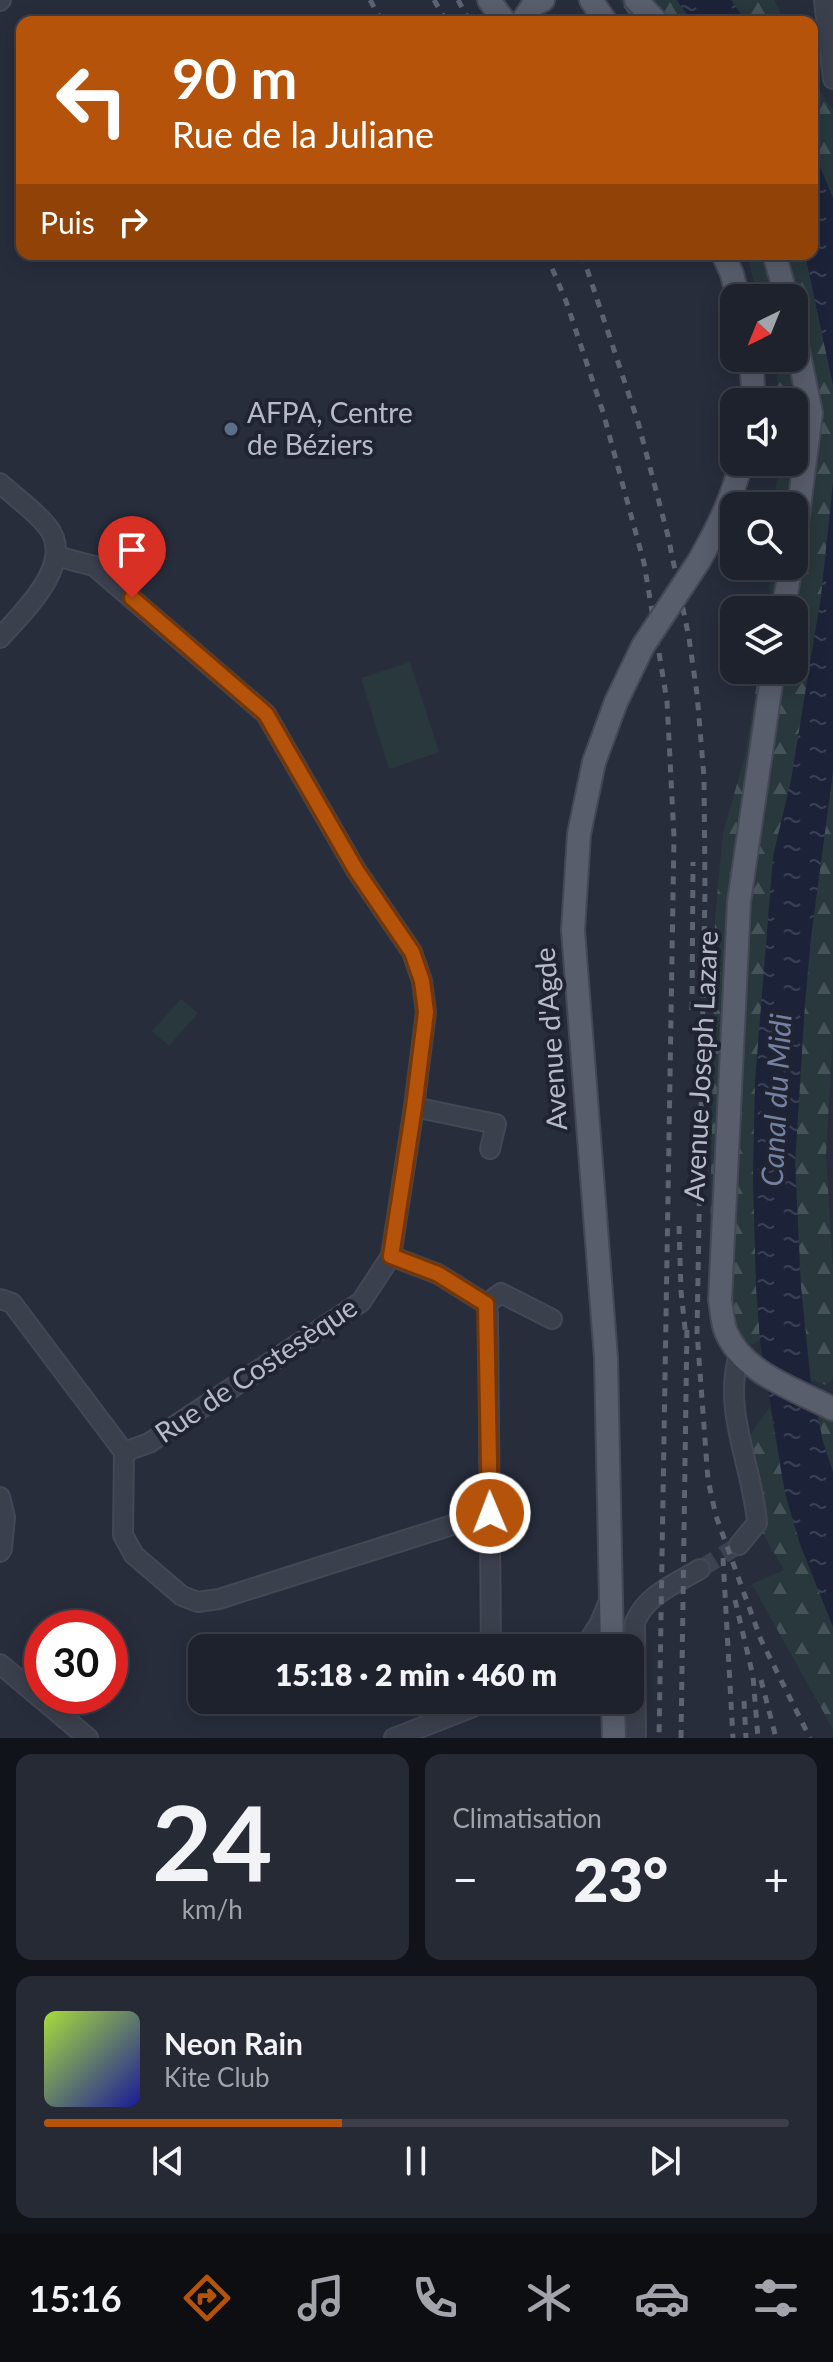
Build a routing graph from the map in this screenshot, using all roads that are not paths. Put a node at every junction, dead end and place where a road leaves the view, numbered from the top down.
1 (543, 0) edge
2 (636, 0) edge
3 (824, 0) edge
4 (526, 16) edge
5 (651, 16) edge
6 (833, 79) edge
7 (726, 260) edge
8 (776, 260) edge
9 (734, 284) edge
10 (783, 284) edge
11 (802, 372) edge
12 (738, 476) edge
13 (0, 483) edge
14 (801, 492) edge
15 (56, 556) junction
16 (0, 638) edge
17 (771, 684) edge
18 (414, 1107) junction
19 (490, 1149) dead end
20 (391, 1256) junction
21 (0, 1299) edge
22 (486, 1304) junction
23 (552, 1319) dead end
24 (747, 1362) junction
25 (833, 1409) edge
26 (124, 1452) junction
27 (0, 1497) edge
28 (490, 1513) junction
29 (739, 1545) tunnel mouth
30 (0, 1552) edge
31 (700, 1569) tunnel mouth
32 (611, 1595) junction
33 (491, 1634) edge
34 (593, 1634) edge
35 (612, 1634) edge
36 (0, 1664) edge
37 (455, 1714) edge
38 (613, 1714) edge
39 (88, 1738) edge
40 (394, 1738) edge
41 (614, 1738) edge
42 (636, 1738) edge

1 - 4 main road
2 - 5 main road
3 - 6 street
7 - 9 main road
8 - 10 main road
11 - 14 main road
12 - 32 main road, Avenue d'Agde, bridge
13 - 15 street
15 - 16 street
15 - 18 street, Rue de Costesèque
17 - 24 main road, Avenue Joseph Lazare
18 - 19 street
18 - 20 street, Rue de Costesèque
20 - 22 street
20 - 26 street, Rue de Costesèque
21 - 26 street
22 - 23 street
22 - 28 street
24 - 25 main road
24 - 29 street
26 - 28 street
27 - 30 street
28 - 33 street
31 - 42 street
32 - 34 street
32 - 35 main road, Avenue d'Agde
36 - 39 street
37 - 40 street
38 - 41 main road

